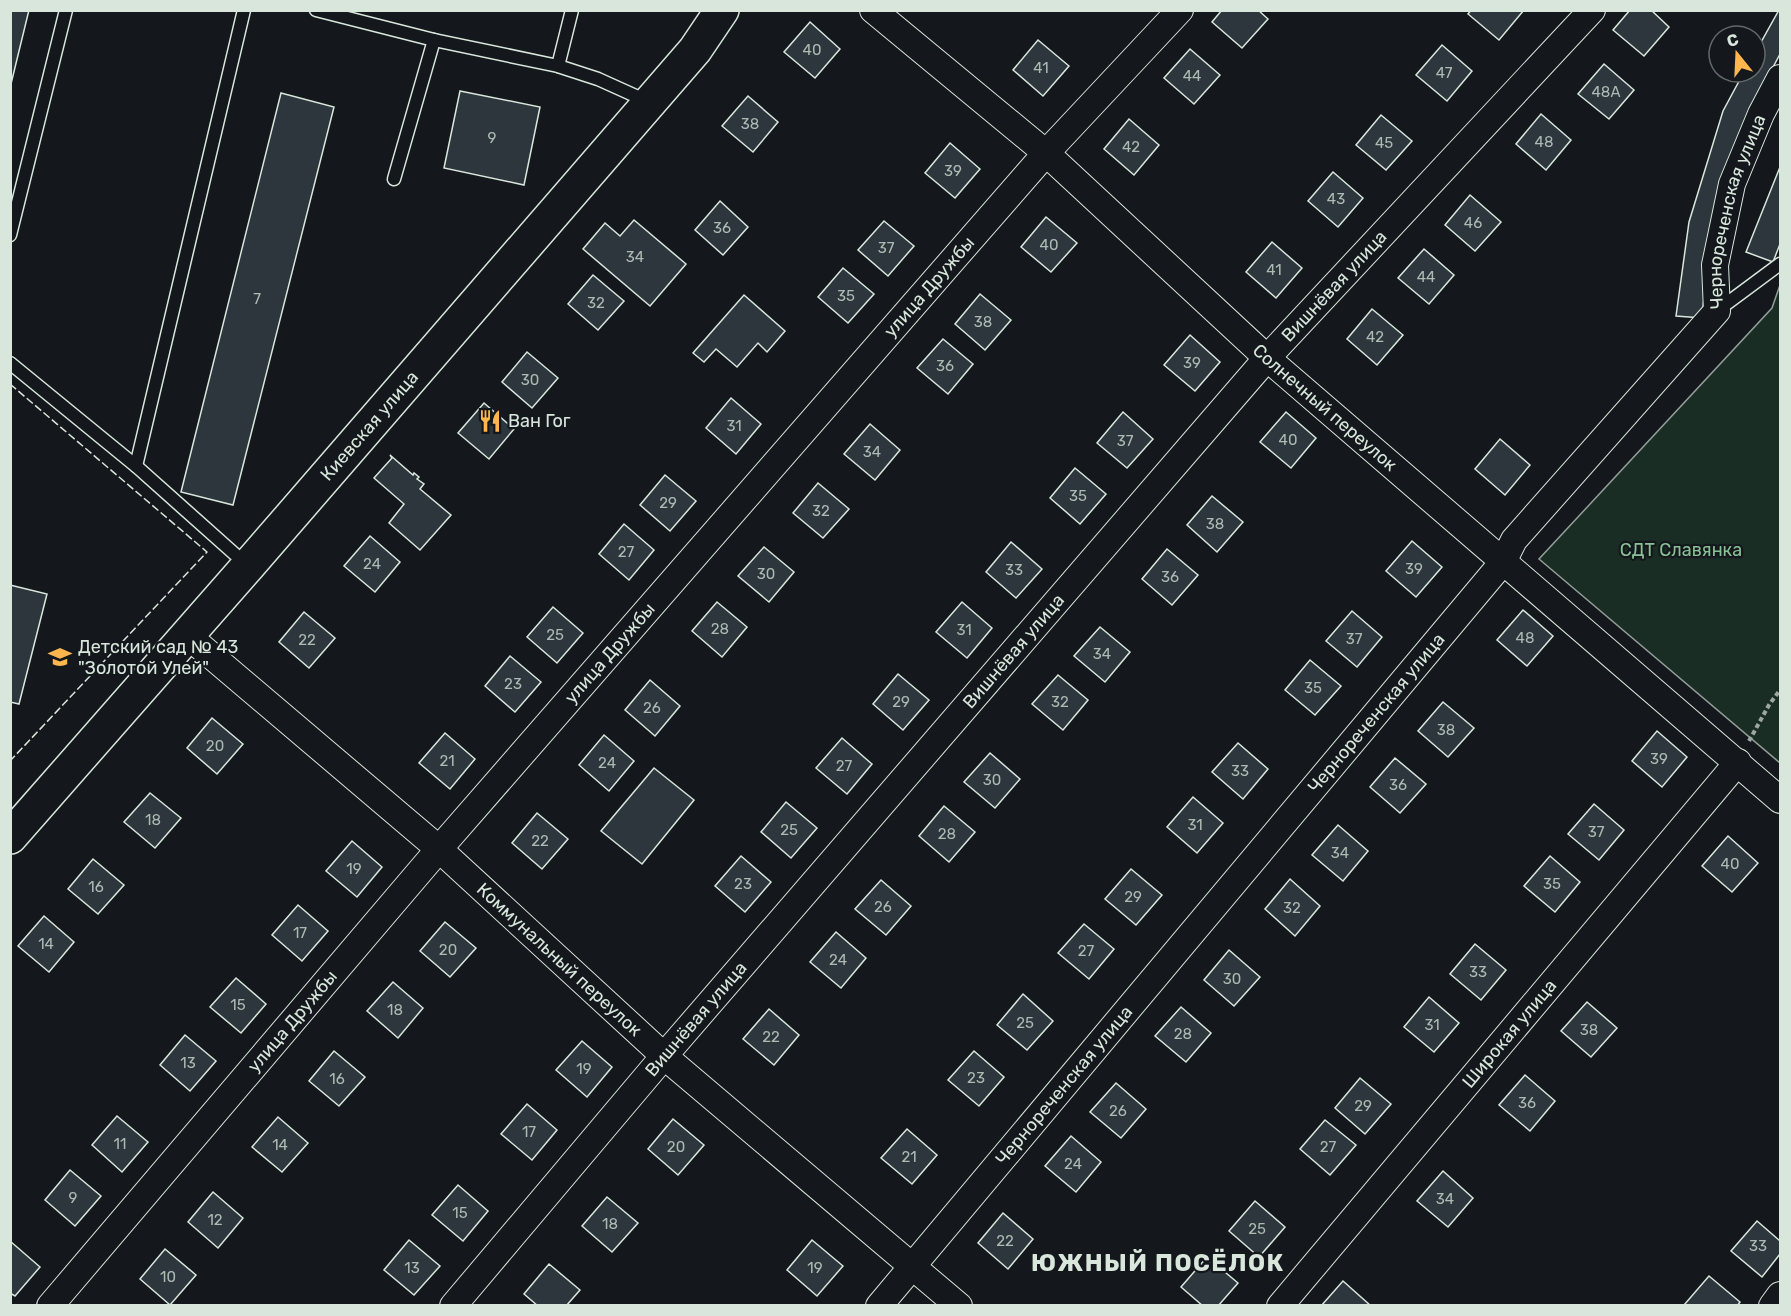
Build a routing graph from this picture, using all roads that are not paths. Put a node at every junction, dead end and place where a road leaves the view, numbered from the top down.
1 (66, 10) edge
2 (244, 10) edge
3 (316, 10) edge
4 (572, 10) edge
5 (722, 10) edge
6 (873, 10) edge
7 (1180, 10) edge
8 (1592, 10) edge
9 (434, 40) junction
10 (558, 66) junction
11 (1780, 78) edge
12 (649, 102) junction
13 (1046, 153) junction
14 (394, 179) dead end
15 (10, 235) edge
16 (1780, 264) edge
17 (1717, 311) junction
18 (1267, 358) junction
19 (10, 363) edge
20 (136, 466) junction
21 (1503, 562) junction
22 (248, 566) junction
23 (187, 634) junction
24 (1738, 762) junction
25 (1780, 800) edge
26 (10, 837) edge
27 (439, 849) junction
28 (664, 1056) junction
29 (913, 1266) junction
30 (1780, 1295) edge
31 (50, 1305) edge
32 (453, 1305) edge
33 (879, 1305) edge
34 (959, 1305) edge
35 (1280, 1305) edge
36 (1772, 1305) edge

1 - 15 lane
2 - 20 lane
3 - 9 lane
4 - 10 lane
5 - 12 main road, Киевская улица
6 - 13 street, Солнечный переулок
7 - 13 street, улица Дружбы
8 - 18 street, Вишнёвая улица
9 - 10 lane
9 - 14 lane
10 - 12 lane
11 - 17 street, Чернореченская улица
12 - 22 main road, Киевская улица
13 - 18 street, Солнечный переулок
13 - 27 street, улица Дружбы
16 - 17 lane
17 - 21 street, Чернореченская улица
18 - 21 street, Солнечный переулок
18 - 28 street, Вишнёвая улица
19 - 20 lane
20 - 22 lane
21 - 24 street, Солнечный переулок
21 - 29 street, Чернореченская улица
22 - 23 main road, Киевская улица
23 - 26 main road, Киевская улица
23 - 27 street, Коммунальный переулок
24 - 25 street, Солнечный переулок
24 - 35 street, Широкая улица
27 - 28 street, Коммунальный переулок
27 - 31 street, улица Дружбы
28 - 29 street, Коммунальный переулок
28 - 32 street, Вишнёвая улица
29 - 33 street, Чернореченская улица
29 - 34 street, Коммунальный переулок
30 - 36 street

